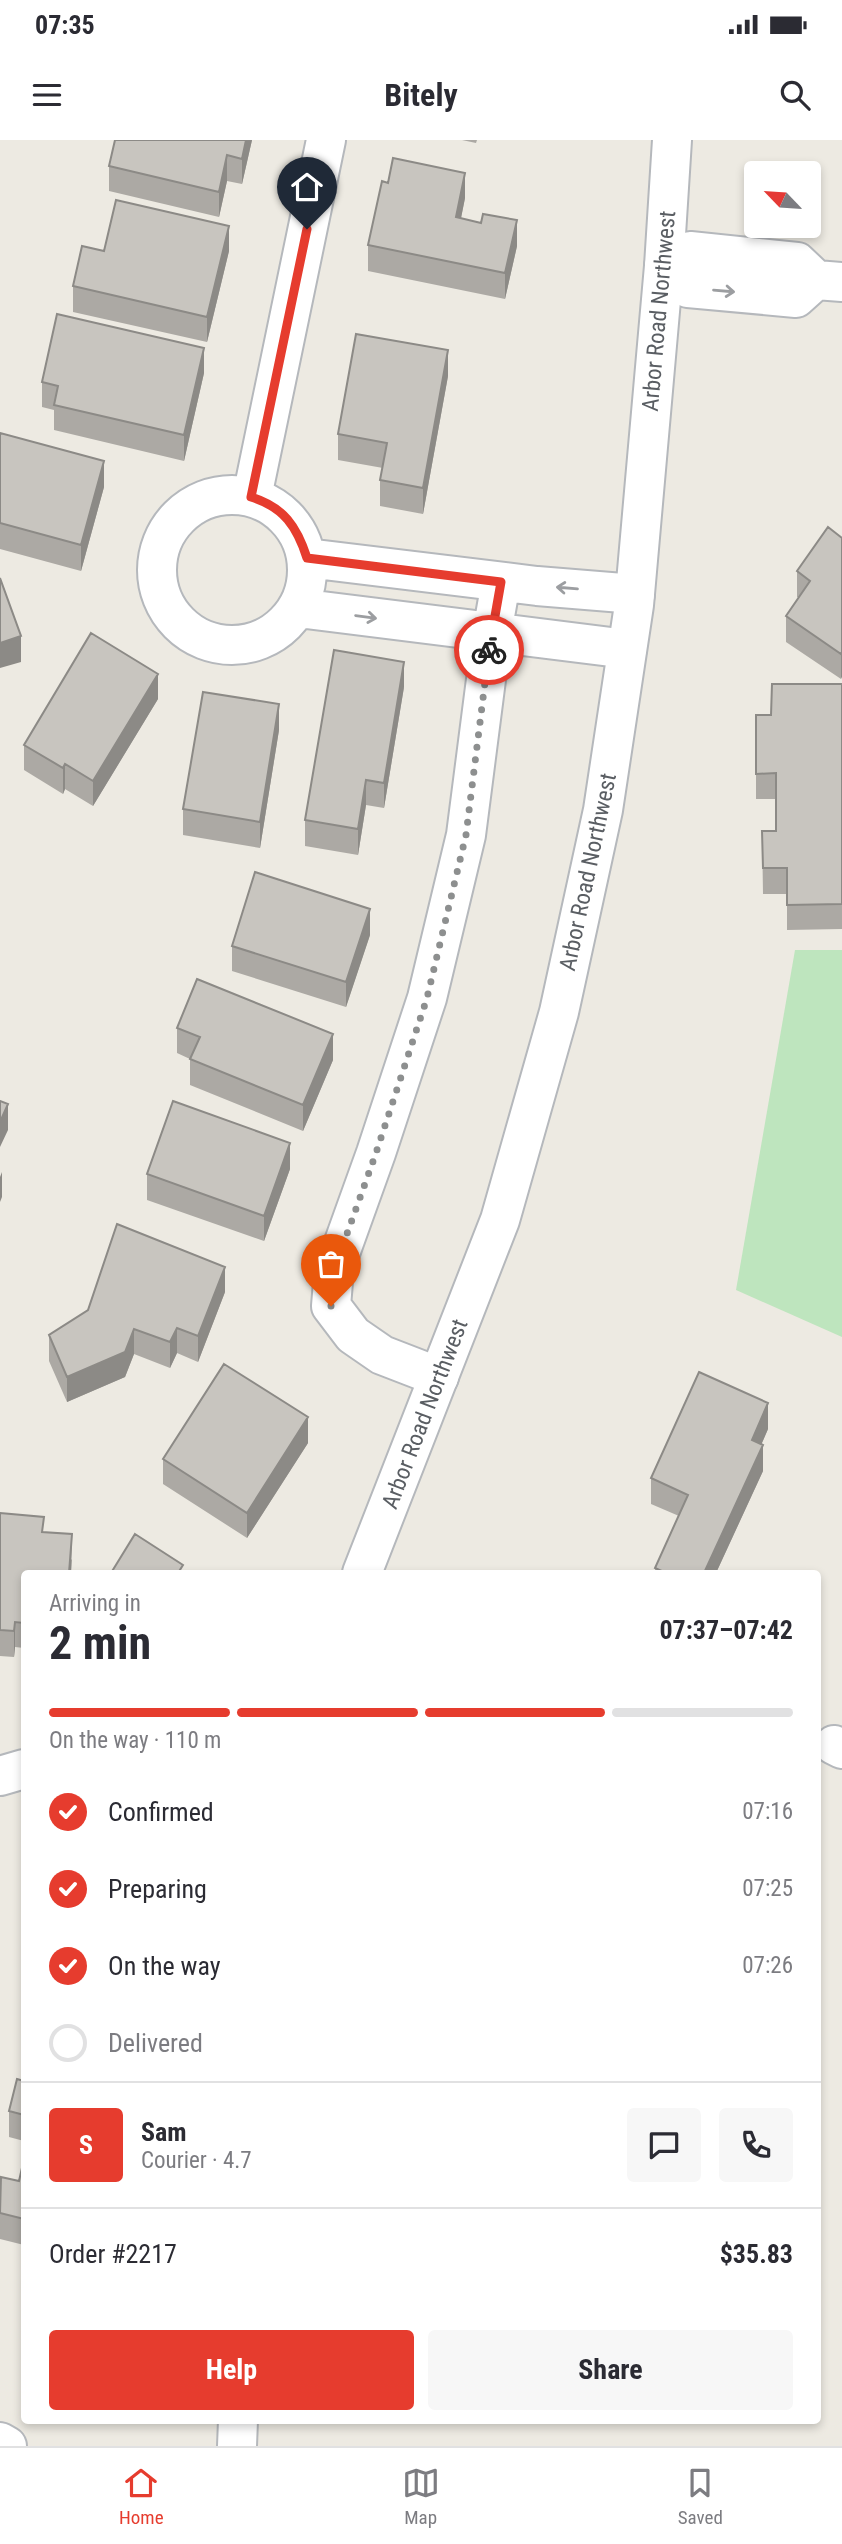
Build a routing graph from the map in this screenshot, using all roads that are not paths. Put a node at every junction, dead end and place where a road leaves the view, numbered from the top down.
1 (326, 140) edge
2 (672, 140) edge
3 (664, 266) junction
4 (829, 281) edge
5 (251, 497) junction
6 (307, 558) junction
7 (501, 582) junction
8 (635, 594) junction
9 (298, 608) junction
10 (492, 633) junction
11 (627, 649) junction
12 (439, 1377) junction
13 (363, 1570) edge
14 (21, 1770) edge
15 (0, 1776) edge
16 (238, 2424) edge
17 (0, 2442) edge
18 (7, 2446) edge
19 (237, 2446) edge

1 - 5 street
2 - 3 street, Arbor Road Northwest
3 - 4 street
3 - 8 street, Arbor Road Northwest
5 - 6 street
5 - 9 street
6 - 7 street
6 - 9 street
8 -> 7 street
7 - 10 street
8 - 11 street, Arbor Road Northwest
9 -> 10 street
10 - 11 street
10 - 12 street
11 - 12 street, Arbor Road Northwest
12 - 13 street, Arbor Road Northwest
14 - 15 street
16 - 19 street
17 - 18 street

